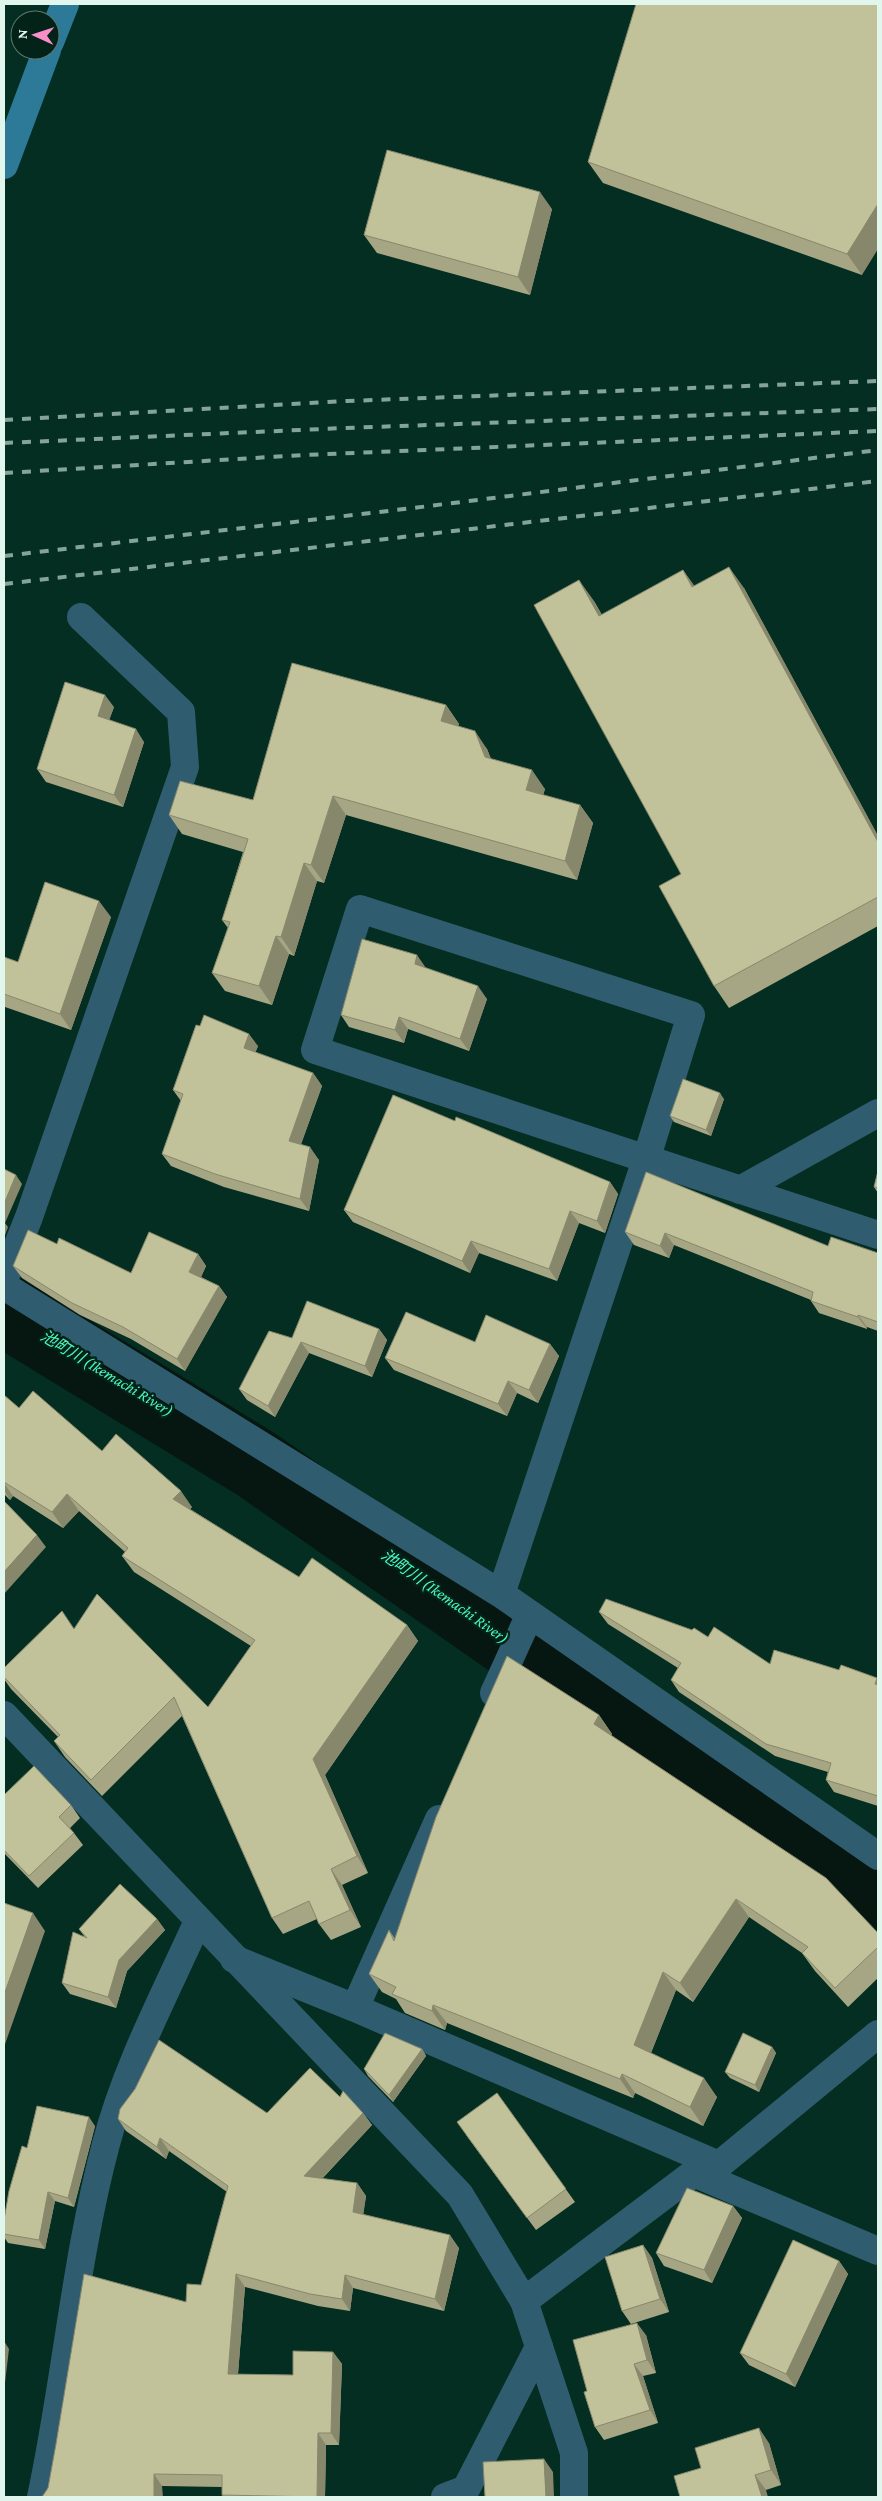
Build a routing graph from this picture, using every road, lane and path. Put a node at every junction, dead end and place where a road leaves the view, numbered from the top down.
1 (43, 60) edge
2 (28, 101) junction
3 (4, 124) edge
4 (4, 165) edge
5 (81, 617) dead end
6 (878, 1113) edge
7 (646, 1160) junction
8 (740, 1190) junction
9 (878, 1234) edge
10 (4, 1280) edge
11 (4, 1286) edge
12 (501, 1594) junction
13 (530, 1614) junction
14 (486, 1712) edge
15 (4, 1715) edge
16 (450, 1793) edge
17 (878, 1856) edge
18 (198, 1921) junction
19 (234, 1959) junction
20 (355, 2008) junction
21 (878, 2034) edge
22 (706, 2169) junction
23 (878, 2251) edge
24 (524, 2301) junction
25 (539, 2347) junction
26 (41, 2497) edge
27 (445, 2497) edge
28 (574, 2497) edge

1 - 2 main road
2 - 3 main road
2 - 4 main road
5 - 10 street
6 - 8 street
7 - 7 street
7 - 8 street
7 - 12 street
8 - 9 street
11 - 12 street
12 - 13 street
13 - 14 street
13 - 17 street
15 - 18 street
16 - 20 street
18 - 19 street
18 - 26 street
19 - 20 street
19 - 24 street
20 - 22 street
21 - 22 street
22 - 23 street
22 - 24 street
24 - 25 street
25 - 27 street
25 - 28 street

